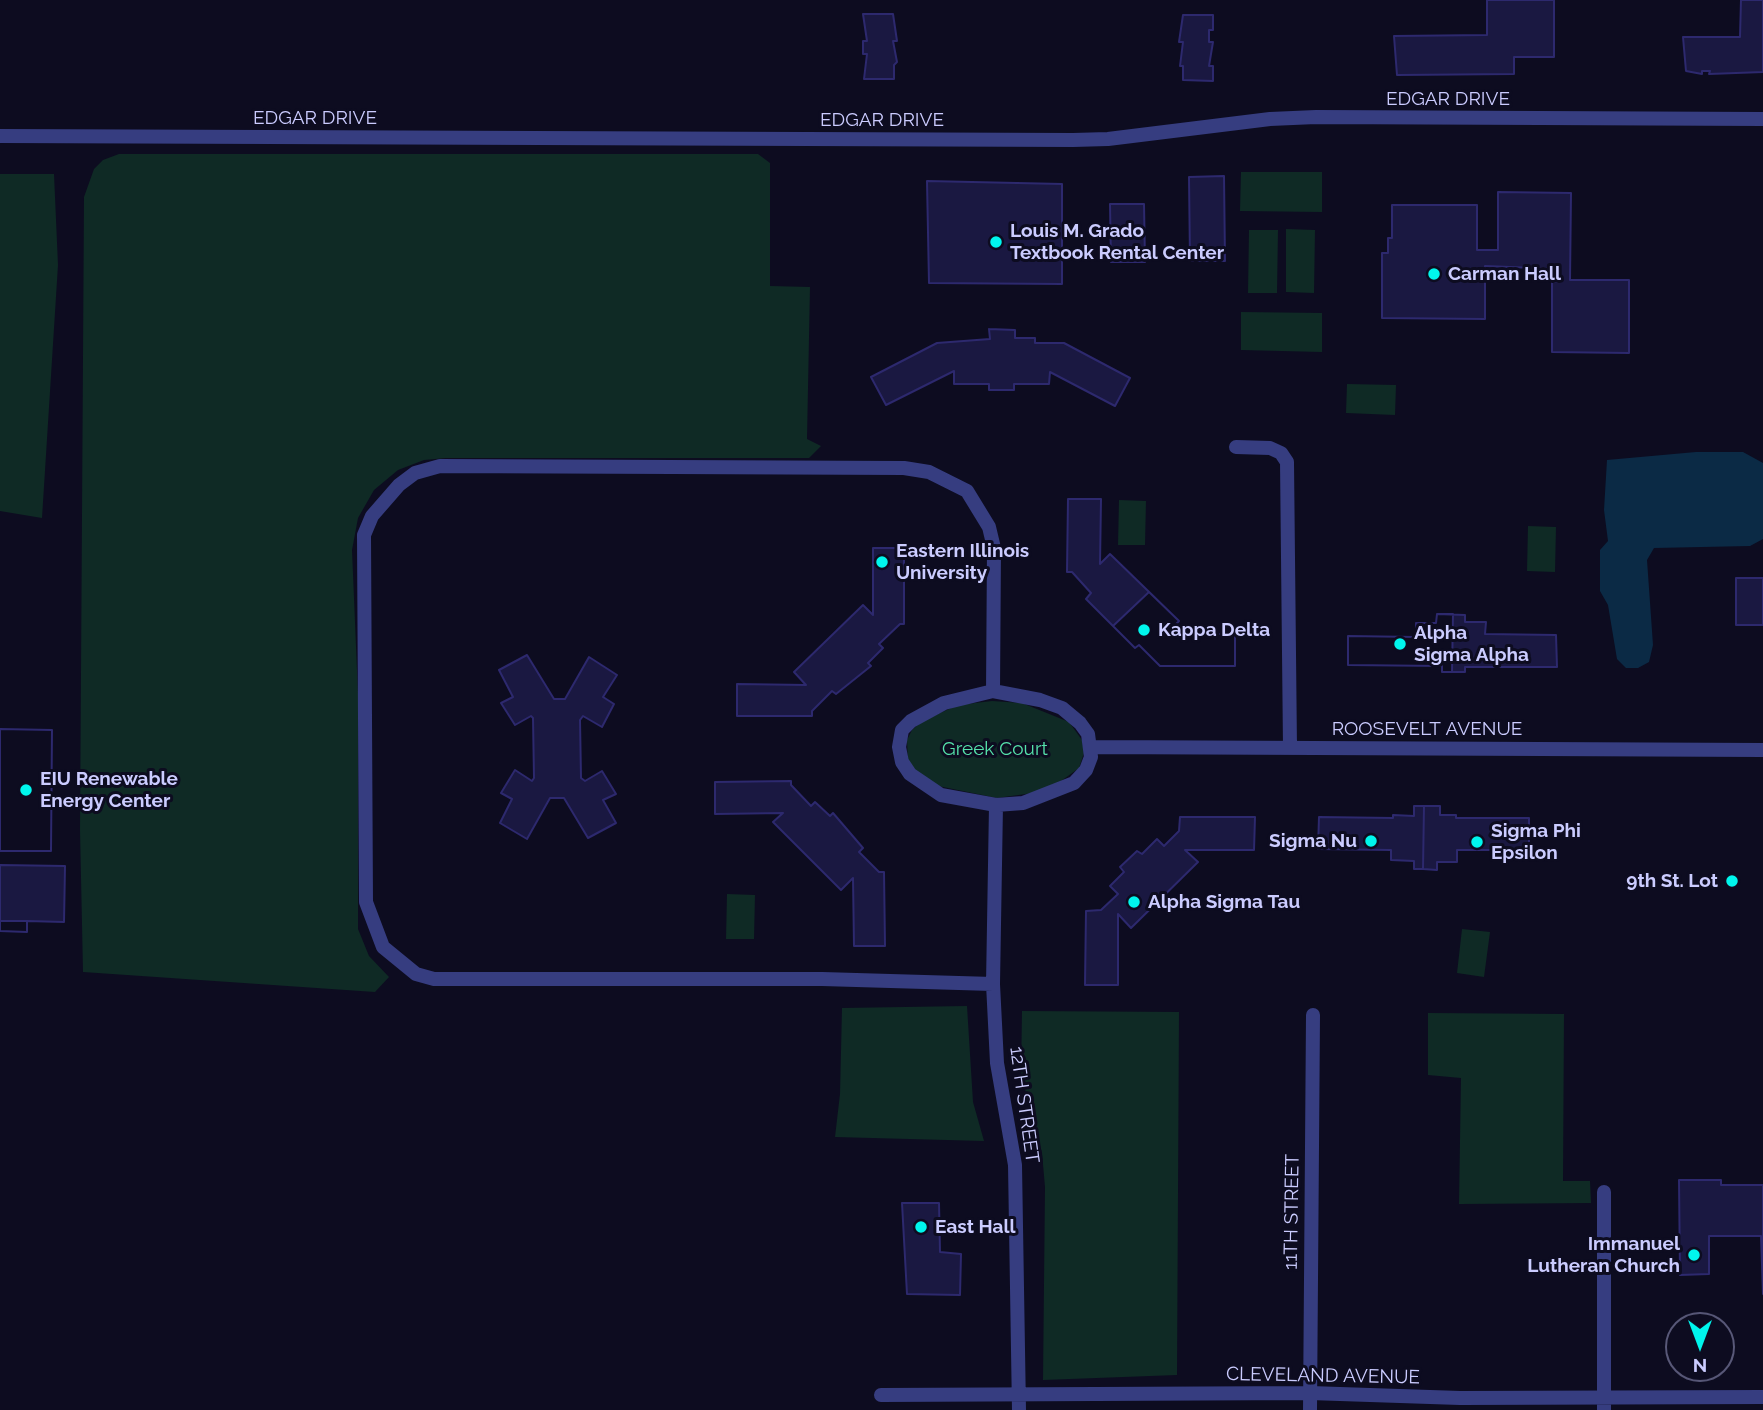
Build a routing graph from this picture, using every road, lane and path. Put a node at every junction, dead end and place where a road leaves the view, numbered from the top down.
1 (1763, 119) edge
2 (0, 136) edge
3 (1236, 447) dead end
4 (993, 691) junction
5 (1091, 747) junction
6 (1290, 748) junction
7 (1763, 750) edge
8 (996, 805) junction
9 (993, 984) junction
10 (1313, 1015) dead end
11 (1604, 1192) dead end
12 (1310, 1393) junction
13 (881, 1395) dead end
14 (1763, 1397) edge
15 (1019, 1403) edge
16 (1604, 1404) edge
17 (1310, 1410) edge

1 - 2 street, EDGAR DRIVE
3 - 6 street
4 - 5 street
4 - 8 street
4 - 9 street
5 - 6 street, ROOSEVELT AVENUE
5 - 8 street
6 - 7 street, ROOSEVELT AVENUE
8 - 9 street, 12TH STREET
9 - 15 street, 12TH STREET
10 - 12 street, 11TH STREET
11 - 16 street
12 - 15 street, CLEVELAND AVENUE
12 - 16 street, CLEVELAND AVENUE
12 - 17 street, 11TH STREET
13 - 15 street, CLEVELAND AVENUE
14 - 16 street, CLEVELAND AVENUE

